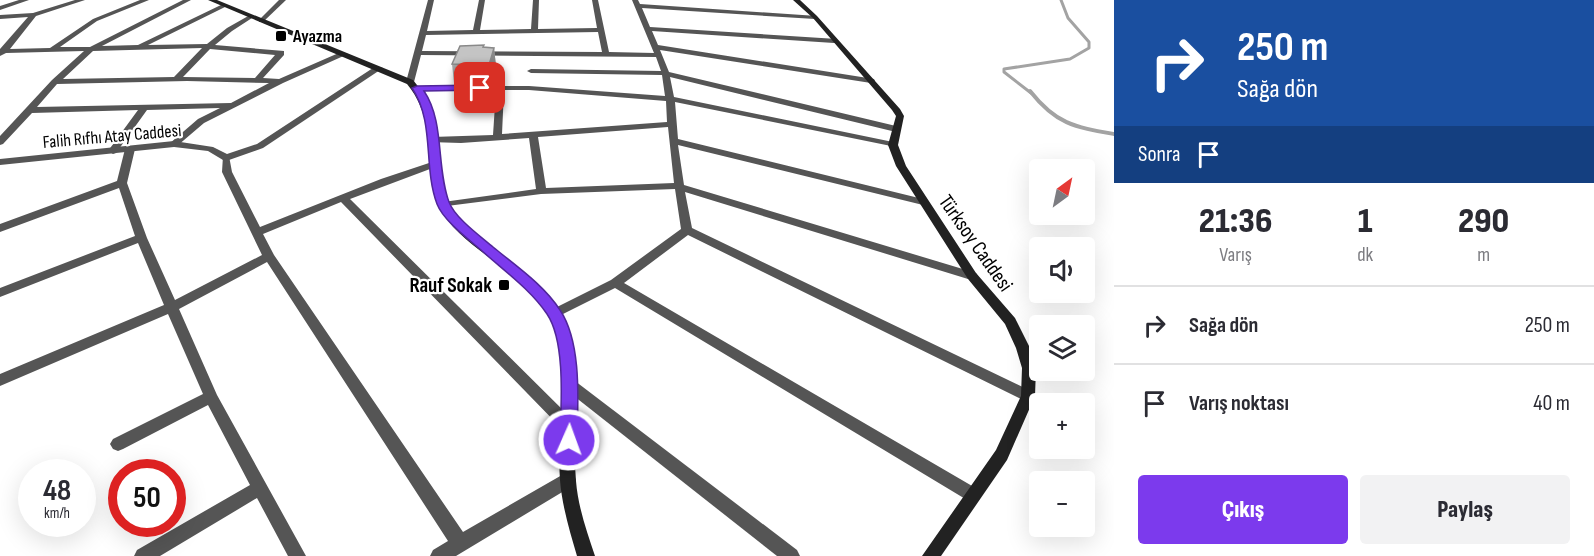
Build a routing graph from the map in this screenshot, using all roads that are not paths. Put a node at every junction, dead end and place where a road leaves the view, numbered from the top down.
1 (26, 0) edge
2 (82, 0) edge
3 (146, 0) edge
4 (188, 0) edge
5 (211, 0) edge
6 (283, 0) edge
7 (431, 0) edge
8 (482, 0) edge
9 (536, 0) edge
10 (595, 0) edge
11 (796, 0) edge
12 (636, 3) edge
13 (223, 6) junction
14 (0, 8) edge
15 (34, 15) junction
16 (815, 16) junction
17 (0, 17) edge
18 (255, 19) junction
19 (647, 29) junction
20 (600, 30) junction
21 (534, 31) junction
22 (476, 32) junction
23 (422, 33) junction
24 (834, 41) junction
25 (207, 46) junction
26 (136, 48) junction
27 (53, 49) junction
28 (90, 49) junction
29 (657, 51) junction
30 (2, 53) edge
31 (418, 53) junction
32 (344, 54) junction
33 (531, 55) junction
34 (606, 55) junction
35 (379, 68) junction
36 (531, 71) junction
37 (665, 73) junction
38 (176, 79) junction
39 (258, 79) junction
40 (280, 81) junction
41 (871, 81) junction
42 (54, 82) junction
43 (413, 85) junction
44 (500, 88) junction
45 (529, 88) junction
46 (670, 99) junction
47 (234, 105) junction
48 (145, 107) junction
49 (29, 110) junction
50 (672, 124) junction
51 (896, 129) junction
52 (533, 135) junction
53 (497, 138) junction
54 (432, 140) junction
55 (673, 141) junction
56 (0, 142) edge
57 (174, 144) junction
58 (893, 145) junction
59 (130, 149) junction
60 (113, 151) junction
61 (226, 158) junction
62 (0, 162) edge
63 (435, 164) junction
64 (123, 183) junction
65 (678, 186) junction
66 (541, 190) junction
67 (344, 199) junction
68 (923, 202) junction
69 (443, 205) junction
70 (0, 228) edge
71 (687, 230) junction
72 (258, 232) junction
73 (141, 238) junction
74 (269, 256) junction
75 (972, 276) junction
76 (615, 283) junction
77 (0, 292) edge
78 (172, 307) junction
79 (555, 313) junction
80 (0, 380) edge
81 (570, 385) junction
82 (1028, 396) junction
83 (211, 397) junction
84 (569, 426) junction
85 (118, 444) dead end
86 (568, 480) junction
87 (260, 488) junction
88 (973, 495) junction
89 (460, 543) junction
90 (143, 556) edge
91 (297, 556) edge
92 (439, 556) edge
93 (586, 556) edge
94 (790, 556) edge
95 (931, 556) edge

1 - 14 street
2 - 15 street
3 - 27 street
4 - 28 street
5 - 13 main road
6 - 18 street
7 - 23 street
8 - 22 street
9 - 21 street
10 - 20 street
11 - 16 main road
12 - 16 street
12 - 19 street
13 - 18 main road
13 - 26 street
15 - 17 street
15 - 30 street
16 - 24 main road
18 - 25 street
18 - 32 main road
19 - 24 street
19 - 29 street
20 - 21 street
20 - 34 street
21 - 22 street
22 - 23 street
23 - 31 street
24 - 41 main road
25 - 26 street
25 - 38 street
25 - 39 street
26 - 28 street
27 - 28 street
27 - 30 street
28 - 42 street
29 - 34 street
29 - 37 street
29 - 41 street
31 - 33 street
31 - 43 street
32 - 35 main road
32 - 40 street
33 - 34 street
33 - 36 street
35 - 43 main road
35 - 61 street
36 - 37 street
36 - 45 street
37 - 46 street
37 - 51 street
38 - 39 street
38 - 42 street
39 - 40 street
40 - 47 street
41 - 51 main road
42 - 49 street
43 - 44 street
43 - 54 main road
44 - 45 street
44 - 53 street
45 - 46 street
46 - 50 street
46 - 58 street
47 - 48 street
47 - 57 street
48 - 49 street
48 - 60 street
49 - 56 street
50 - 52 street
50 - 55 street
51 - 58 main road
52 - 53 street
52 - 66 street
53 - 54 street
54 - 63 main road
55 - 65 street
55 - 68 street
57 - 59 street, Falih Rıfhı Atay Caddesi
57 - 61 street, Falih Rıfhı Atay Caddesi
58 - 68 main road, Türksoy Caddesi
59 - 60 street, Falih Rıfhı Atay Caddesi
59 - 64 street
60 - 62 street, Falih Rıfhı Atay Caddesi
61 - 72 street
63 - 67 street
63 - 69 main road
64 - 70 street
64 - 73 street
65 - 66 street
65 - 71 street
65 - 75 street
66 - 69 street
67 - 72 street
67 - 84 street
68 - 75 main road, Türksoy Caddesi
69 - 79 main road
71 - 76 street
71 - 82 street
72 - 74 street
73 - 77 street
73 - 78 street
74 - 78 street
74 - 89 street
75 - 82 main road, Türksoy Caddesi
76 - 79 street
76 - 88 street
78 - 80 street
78 - 83 street
79 - 81 main road
81 - 84 main road
81 - 94 street
82 - 88 main road, Türksoy Caddesi
83 - 85 street
83 - 87 street
84 - 86 main road
86 - 89 street
86 - 93 main road
87 - 90 street
87 - 91 street
88 - 95 main road, Türksoy Caddesi
89 - 92 street

